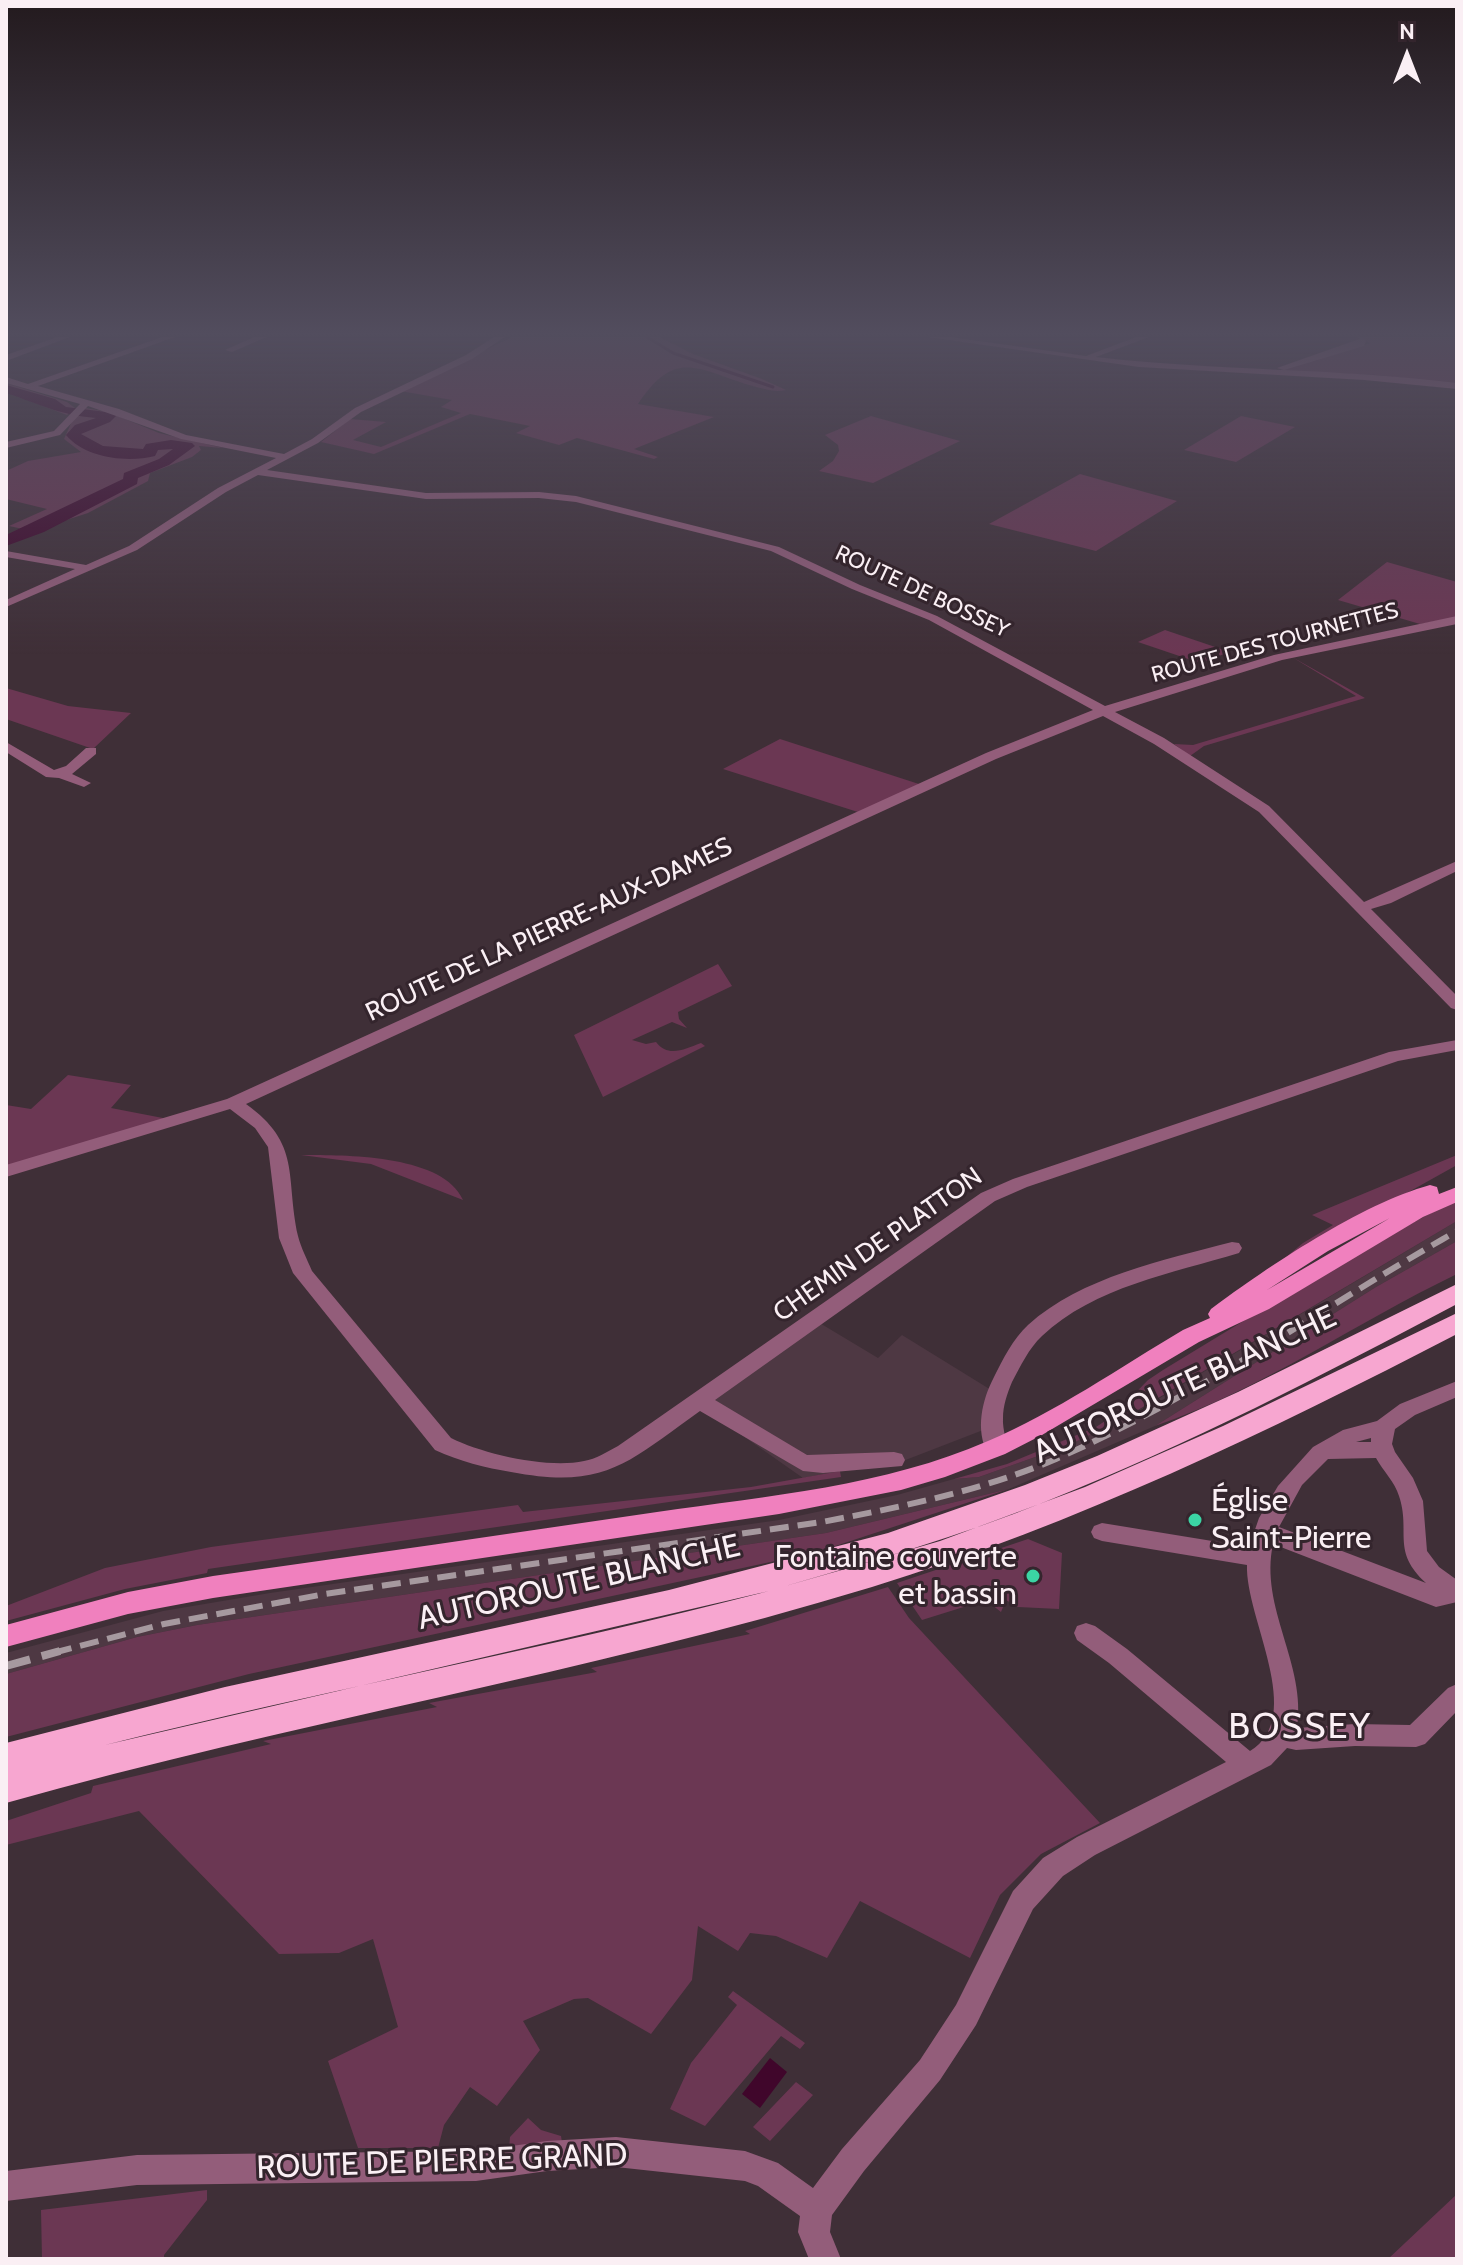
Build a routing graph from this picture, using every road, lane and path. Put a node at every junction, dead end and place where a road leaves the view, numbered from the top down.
1 (213, 443) edge
2 (311, 443) edge
3 (282, 456) junction
4 (257, 472) junction
5 (6, 554) edge
6 (87, 568) junction
7 (6, 604) edge
8 (1457, 620) edge
9 (1103, 709) junction
10 (6, 746) edge
11 (91, 751) dead end
12 (56, 774) junction
13 (84, 783) dead end
14 (1457, 865) edge
15 (1363, 907) junction
16 (1457, 1005) edge
17 (1457, 1045) edge
18 (233, 1103) junction
19 (6, 1171) edge
20 (1457, 1181) edge
21 (1457, 1194) edge
22 (1232, 1248) dead end
23 (1457, 1293) edge
24 (1457, 1322) edge
25 (1191, 1336) junction
26 (1457, 1389) edge
27 (701, 1401) junction
28 (1382, 1439) junction
29 (996, 1448) junction
30 (894, 1460) dead end
31 (1265, 1531) junction
32 (1102, 1532) dead end
33 (1259, 1558) junction
34 (1457, 1592) edge
35 (1086, 1633) dead end
36 (6, 1636) edge
37 (1457, 1695) edge
38 (1279, 1735) junction
39 (6, 1758) edge
40 (1247, 1764) junction
41 (6, 1788) edge
42 (6, 2186) edge
43 (817, 2209) junction
44 (825, 2259) edge

1 - 3 street
2 - 3 street
3 - 4 street
4 - 6 street
4 - 9 street, ROUTE DE BOSSEY
5 - 6 street
6 - 7 street
8 - 9 street, ROUTE DES TOURNETTES
9 - 15 street, ROUTE DE BOSSEY
9 - 18 street, ROUTE DE LA PIERRE-AUX-DAMES
10 - 12 street
11 - 12 street
12 - 13 street
14 - 15 street
15 - 16 street, ROUTE DE BOSSEY
17 - 27 street, CHEMIN DE PLATTON
18 - 19 street, ROUTE DE LA PIERRE-AUX-DAMES
18 - 27 street, CHEMIN DE PLATTON
20 - 25 main road
21 - 25 main road
22 - 29 street
23 - 39 highway, AUTOROUTE BLANCHE
24 - 41 highway
25 - 29 main road
26 - 28 street
27 - 30 street
28 - 31 street
28 - 34 street
29 - 36 main road
31 - 33 street
31 - 34 street
32 - 33 street
33 - 38 street
35 - 40 street
37 - 38 street
38 - 40 street
40 - 43 street
42 - 43 street, ROUTE DE PIERRE GRAND
43 - 44 street

